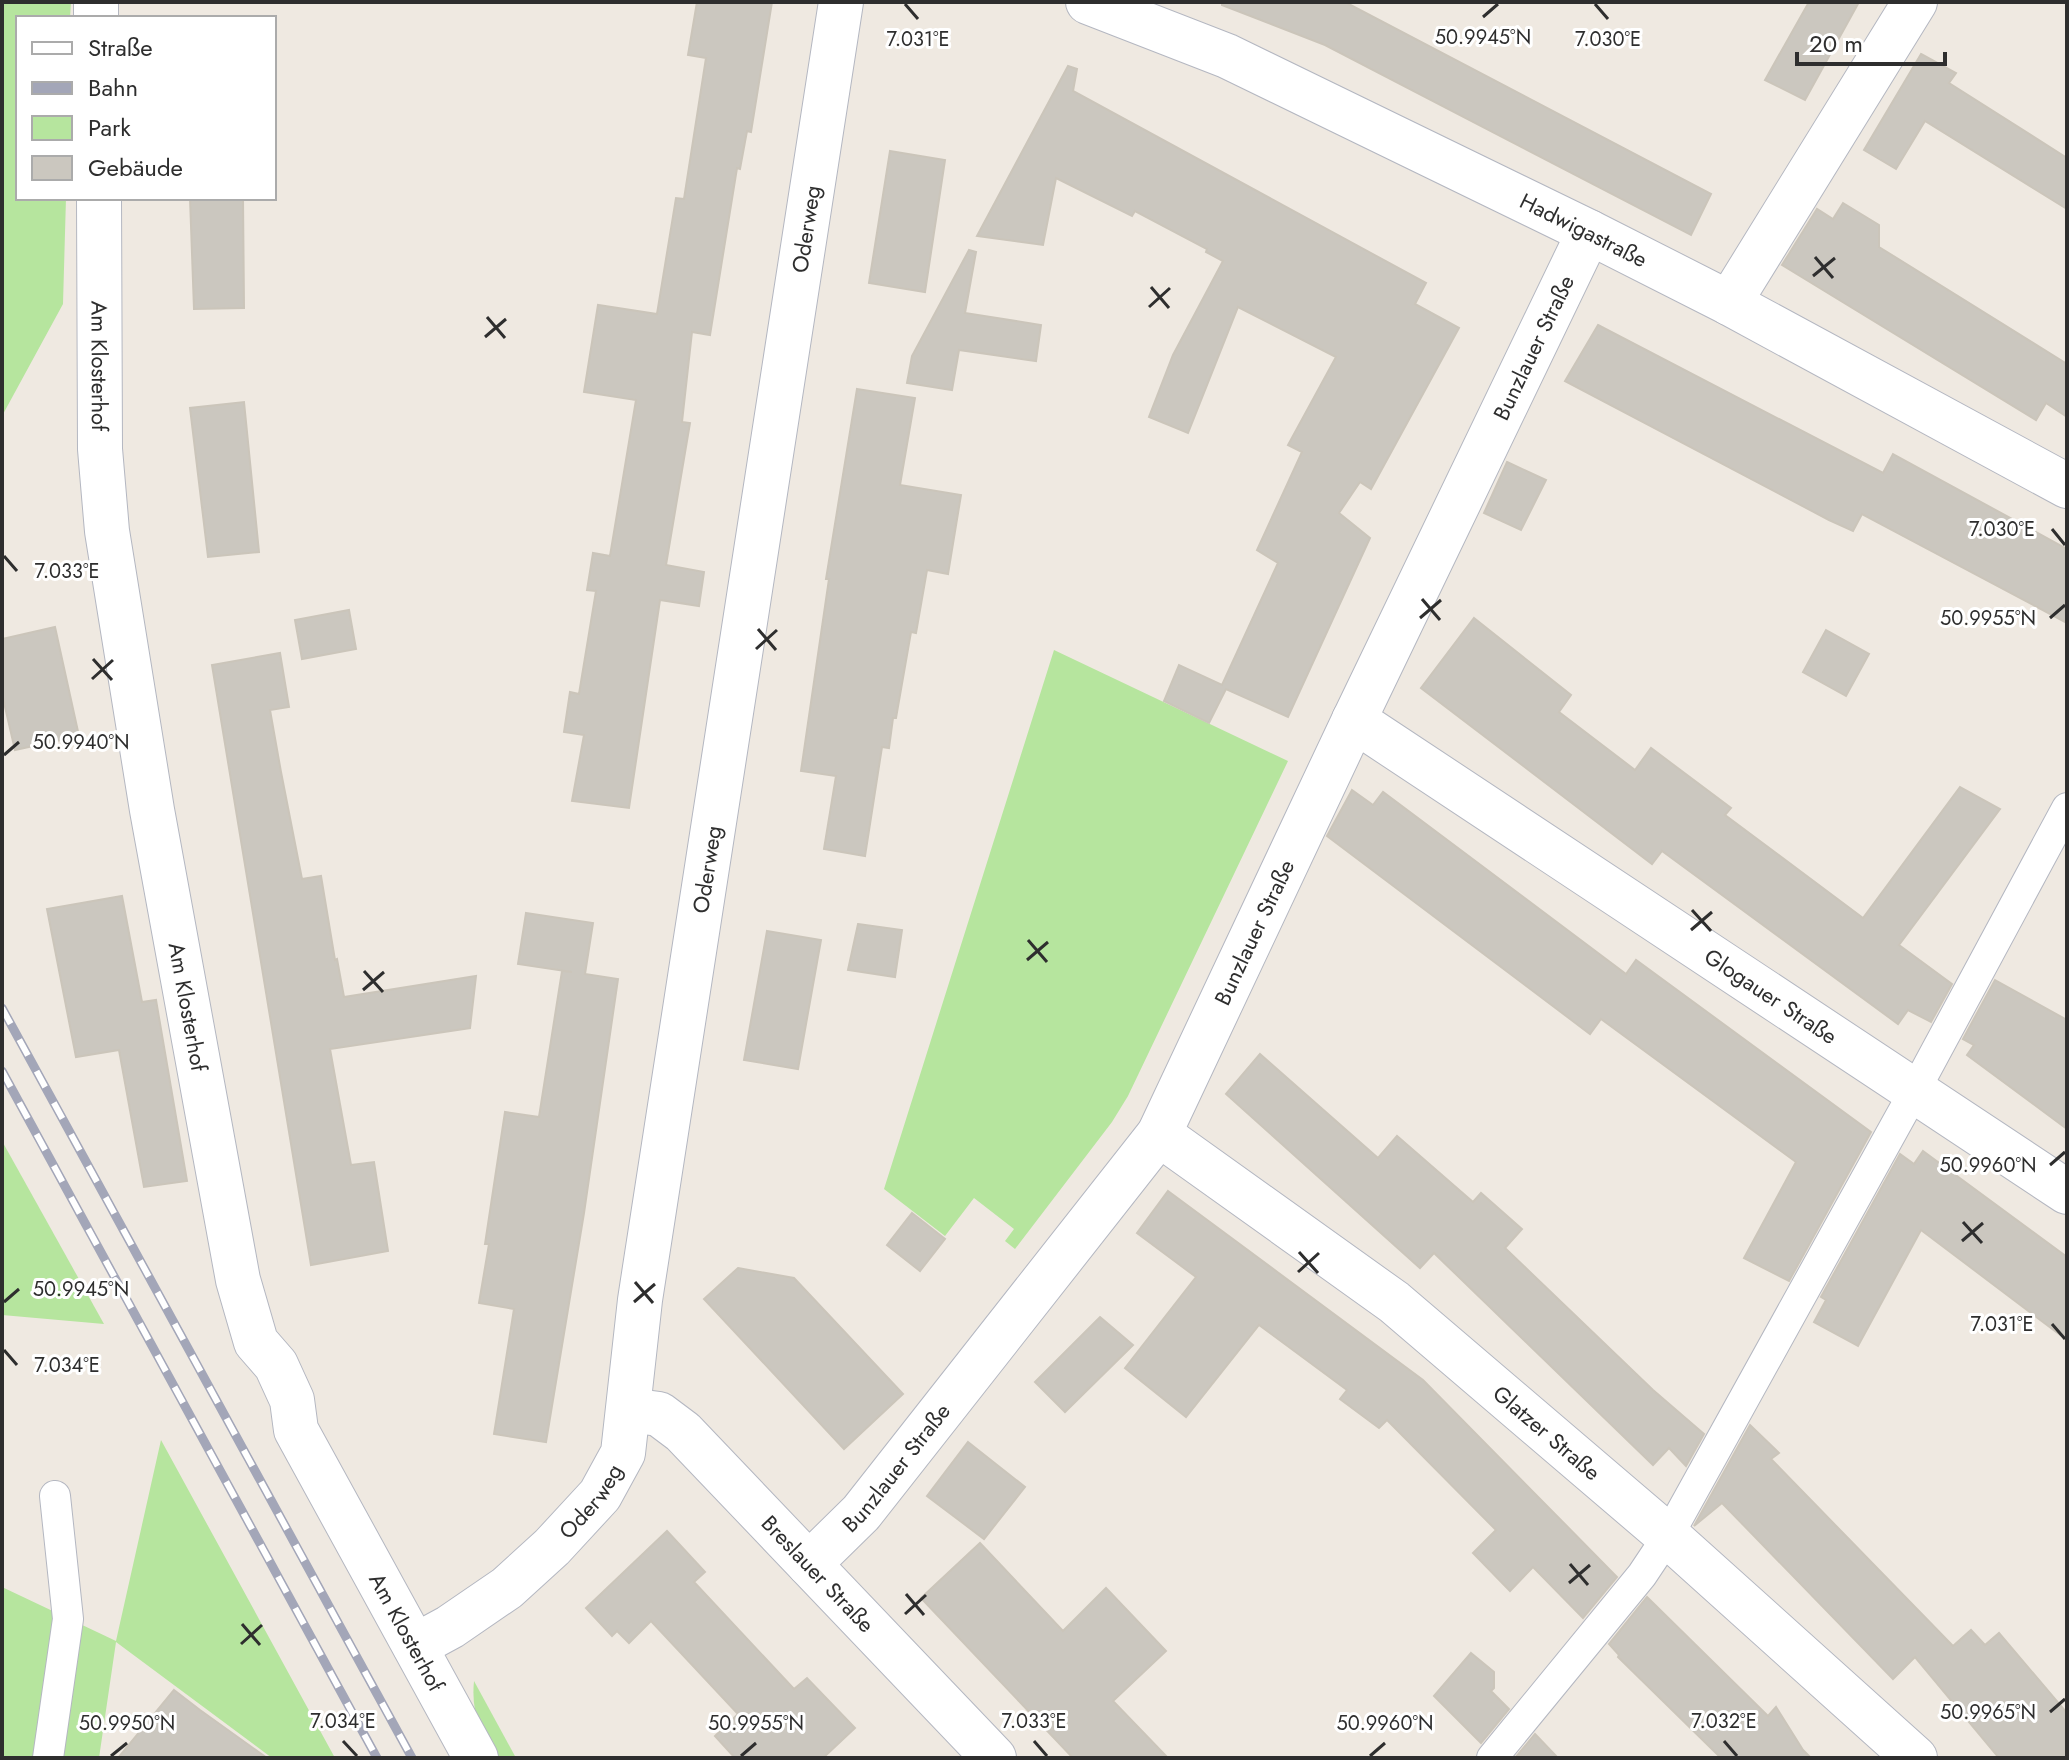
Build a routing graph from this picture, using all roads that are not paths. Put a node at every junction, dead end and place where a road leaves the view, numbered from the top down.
1 (841, 2) edge
2 (1088, 2) edge
3 (1915, 2) edge
4 (99, 200) edge
5 (1589, 232) junction
6 (1729, 303) junction
7 (2067, 486) edge
8 (1354, 720) junction
9 (2067, 808) edge
10 (2058, 846) edge
11 (1914, 1092) junction
12 (1159, 1134) junction
13 (2067, 1192) edge
14 (629, 1410) junction
15 (55, 1496) dead end
16 (1668, 1536) junction
17 (809, 1564) junction
18 (415, 1646) junction
19 (48, 1758) edge
20 (476, 1758) edge
21 (994, 1758) edge
22 (1492, 1758) edge
23 (1915, 1758) edge

1 - 14 street, Oderweg
2 - 5 street, Hadwigastraße
3 - 6 street
4 - 18 street, Am Klosterhof
5 - 6 street, Hadwigastraße
5 - 8 street, Bunzlauer Straße
6 - 7 street, Hadwigastraße
8 - 11 street, Glogauer Straße
8 - 12 street, Bunzlauer Straße
9 - 10 lane
10 - 11 lane
11 - 13 street, Glogauer Straße
11 - 16 lane
12 - 16 street, Glatzer Straße
12 - 17 street, Bunzlauer Straße
14 - 17 street, Breslauer Straße
14 - 18 street, Oderweg
15 - 19 lane
16 - 22 lane
16 - 23 street, Glatzer Straße
17 - 21 street, Breslauer Straße
18 - 20 street, Am Klosterhof

